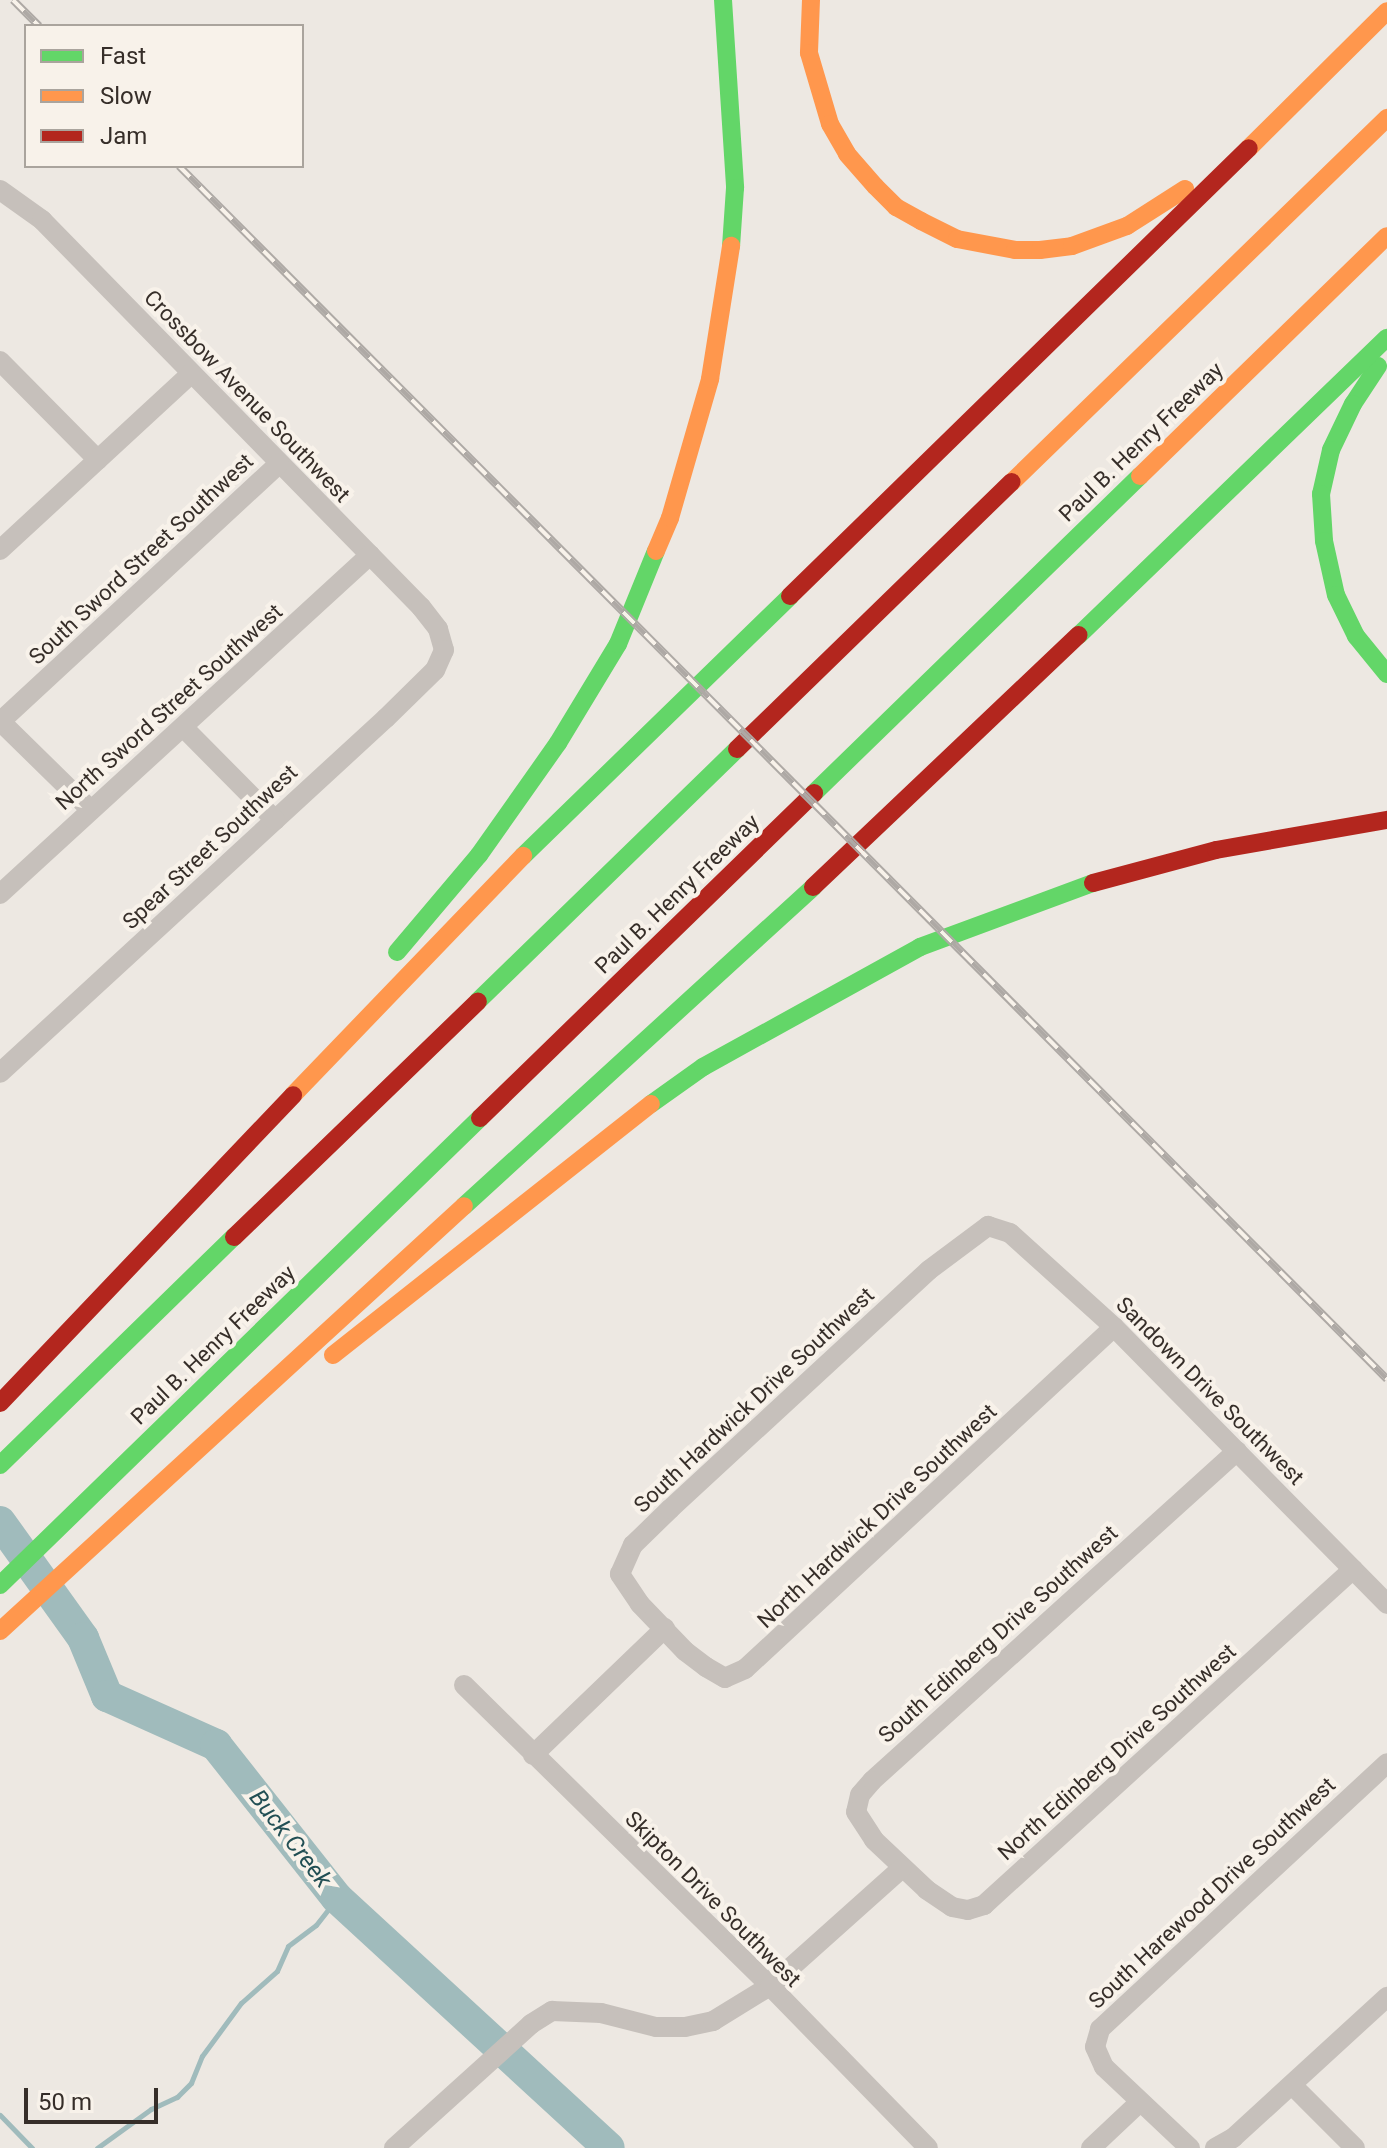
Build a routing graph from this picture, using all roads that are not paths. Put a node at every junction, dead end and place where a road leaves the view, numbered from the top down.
1 (723, 0) edge
2 (739, 0) edge
3 (811, 0) edge
4 (1368, 9) dead end
5 (1387, 11) edge
6 (1387, 28) edge
7 (1338, 59) junction
8 (1387, 118) edge
9 (735, 188) junction
10 (0, 190) edge
11 (1387, 236) edge
12 (1387, 338) edge
13 (1387, 355) edge
14 (0, 361) edge
15 (191, 374) junction
16 (98, 460) junction
17 (279, 464) junction
18 (2, 543) edge
19 (370, 555) junction
20 (444, 650) joint
21 (1387, 674) edge
22 (0, 721) edge
23 (183, 727) junction
24 (91, 810) junction
25 (275, 820) junction
26 (1387, 820) edge
27 (0, 894) edge
28 (385, 965) dead end
29 (314, 1046) dead end
30 (0, 1073) edge
31 (988, 1226) joint
32 (77, 1319) junction
33 (1114, 1327) junction
34 (0, 1403) edge
35 (1237, 1451) junction
36 (0, 1465) edge
37 (152, 1498) junction
38 (1353, 1569) junction
39 (0, 1585) edge
40 (1387, 1604) edge
41 (665, 1628) junction
42 (0, 1631) edge
43 (464, 1685) dead end
44 (533, 1755) junction
45 (1387, 1763) edge
46 (902, 1868) junction
47 (770, 1986) junction
48 (1387, 1997) edge
49 (1292, 2085) junction
50 (1139, 2103) junction
51 (394, 2148) edge
52 (928, 2148) edge
53 (1091, 2148) edge
54 (1190, 2148) edge
55 (1215, 2148) edge
56 (1355, 2148) edge

1 - 9 highway
2 - 9 highway
3 - 7 highway
4 - 6 highway
5 - 7 highway
7 - 32 highway
8 - 36 highway
9 - 28 highway
10 - 15 street, Crossbow Avenue Southwest
11 - 39 highway, Paul B. Henry Freeway
12 - 37 highway
13 - 21 highway
14 - 16 street
15 - 16 street
15 - 17 street, Crossbow Avenue Southwest
16 - 18 street
17 - 19 street, Crossbow Avenue Southwest
17 - 22 street, South Sword Street Southwest
19 - 20 street, Crossbow Avenue Southwest
19 - 23 street, North Sword Street Southwest
20 - 25 street, Spear Street Southwest
22 - 24 street
23 - 24 street, North Sword Street Southwest
23 - 25 street
24 - 27 street, North Sword Street Southwest
25 - 30 street, Spear Street Southwest
26 - 37 highway
29 - 32 highway
31 - 33 street, Sandown Drive Southwest
31 - 41 street, South Hardwick Drive Southwest
32 - 34 highway
33 - 35 street, Sandown Drive Southwest
33 - 41 street, North Hardwick Drive Southwest
35 - 38 street, Sandown Drive Southwest
35 - 46 street, South Edinberg Drive Southwest
37 - 42 highway
38 - 40 street, Sandown Drive Southwest
38 - 46 street, North Edinberg Drive Southwest
41 - 44 street
43 - 44 street, Skipton Drive Southwest
44 - 47 street, Skipton Drive Southwest
45 - 50 street, South Harewood Drive Southwest
46 - 47 street
47 - 51 street
47 - 52 street, Skipton Drive Southwest
48 - 49 street
49 - 55 street
49 - 56 street
50 - 53 street
50 - 54 street, South Harewood Drive Southwest

